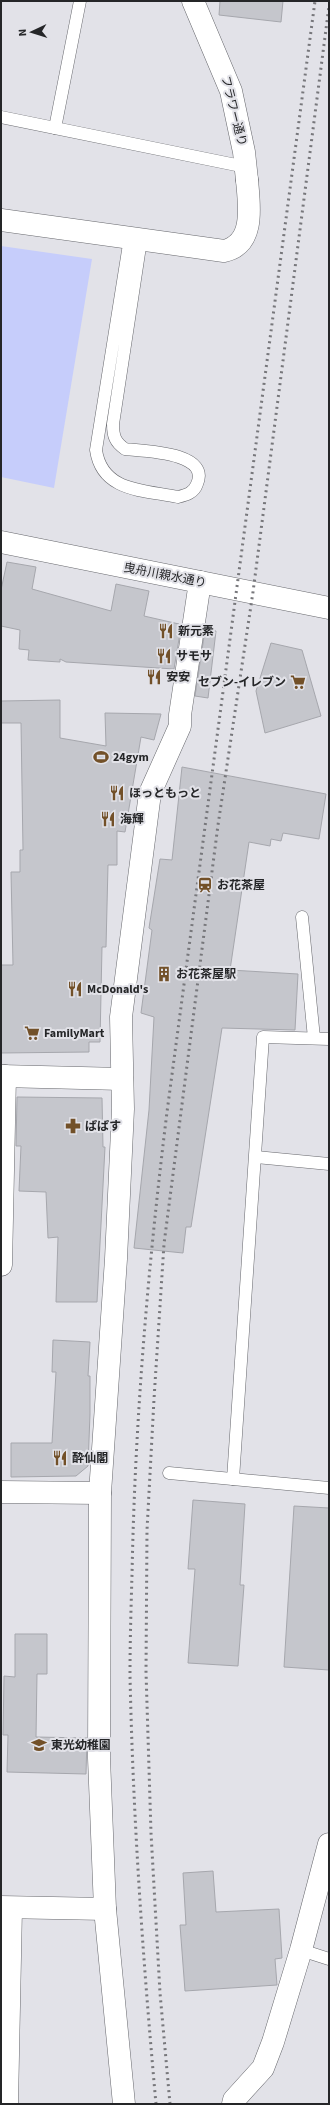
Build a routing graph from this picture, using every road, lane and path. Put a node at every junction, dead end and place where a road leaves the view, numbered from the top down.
1 (80, 1) edge
2 (193, 1) edge
3 (1, 118) edge
4 (55, 128) junction
5 (247, 173) junction
6 (1, 220) edge
7 (135, 239) junction
8 (1, 542) edge
9 (200, 582) junction
10 (329, 608) edge
11 (302, 917) dead end
12 (314, 1038) junction
13 (329, 1039) edge
14 (3, 1076) edge
15 (122, 1079) junction
16 (256, 1157) junction
17 (329, 1164) edge
18 (1, 1265) edge
19 (169, 1473) dead end
20 (233, 1479) junction
21 (329, 1488) edge
22 (1, 1492) edge
23 (100, 1493) junction
24 (329, 1844) edge
25 (6, 1907) edge
26 (105, 1909) junction
27 (301, 1950) junction
28 (329, 1959) edge
29 (7, 2104) edge
30 (124, 2104) edge
31 (233, 2104) edge

1 - 4 lane
2 - 5 street, フラワー通り
3 - 4 lane
4 - 5 lane
5 - 7 street, フラワー通り
6 - 7 street, フラワー通り
7 - 7 lane
8 - 9 street, 曳舟川親水通り
9 - 10 street, 曳舟川親水通り
9 - 15 street
11 - 12 lane
12 - 13 lane
12 - 16 lane
14 - 15 street
14 - 18 street
15 - 23 street
16 - 17 lane
16 - 20 lane
19 - 20 lane
20 - 21 lane
22 - 23 street
23 - 26 street
24 - 27 street
25 - 26 street
25 - 29 street
26 - 30 street
27 - 28 lane
27 - 31 street

